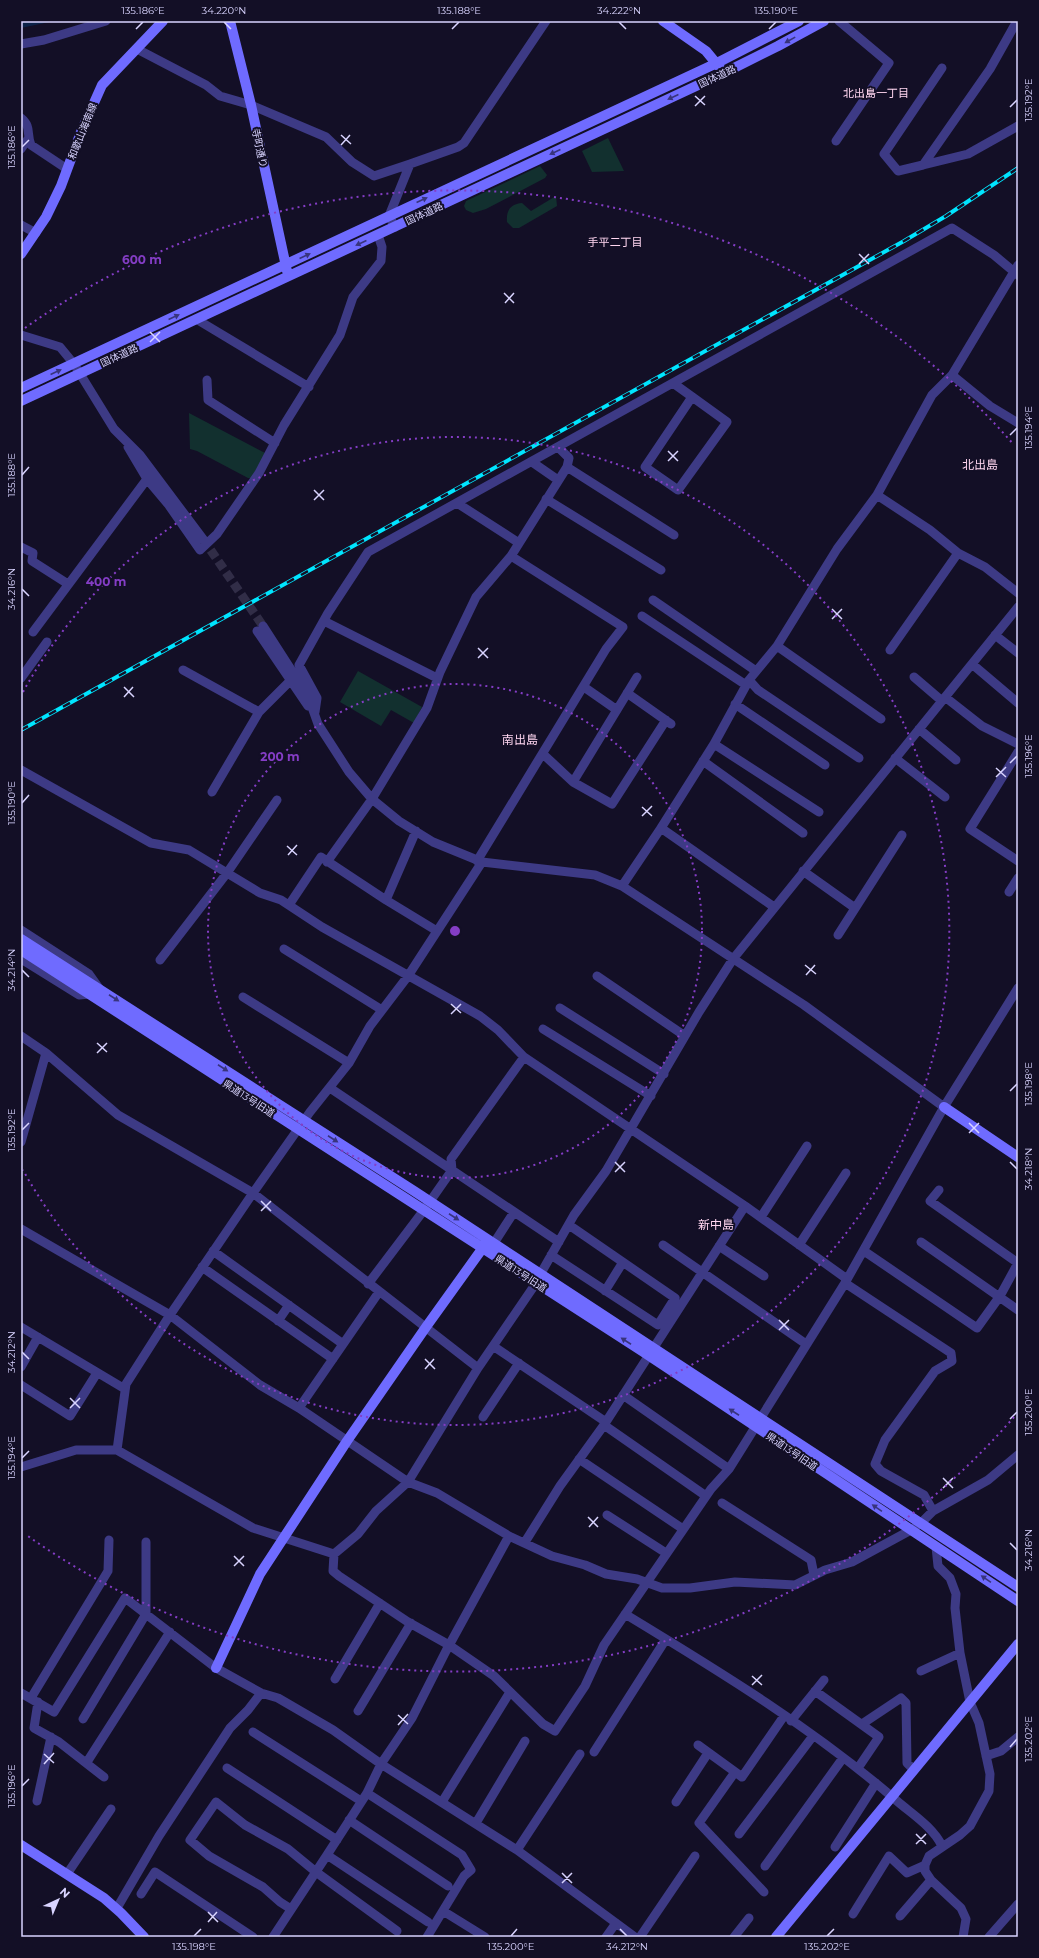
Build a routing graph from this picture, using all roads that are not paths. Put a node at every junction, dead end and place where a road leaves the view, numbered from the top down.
1 (106, 21) edge
2 (163, 21) edge
3 (230, 21) edge
4 (546, 21) edge
5 (663, 21) edge
6 (799, 21) edge
7 (824, 21) edge
8 (839, 21) edge
9 (1017, 21) edge
10 (21, 44) edge
11 (137, 49) junction
12 (717, 63) junction
13 (942, 68) dead end
14 (724, 73) junction
15 (251, 105) junction
16 (21, 118) edge
17 (1018, 126) edge
18 (28, 138) junction
19 (836, 141) dead end
20 (21, 149) edge
21 (410, 164) junction
22 (924, 165) junction
23 (67, 169) junction
24 (389, 216) junction
25 (21, 224) edge
26 (395, 227) junction
27 (36, 233) junction
28 (378, 235) junction
29 (21, 254) edge
30 (286, 264) junction
31 (1016, 271) edge
32 (288, 276) junction
33 (196, 319) junction
34 (21, 336) edge
35 (74, 364) junction
36 (79, 374) junction
37 (952, 375) junction
38 (207, 380) dead end
39 (673, 383) junction
40 (309, 387) junction
41 (21, 388) edge
42 (692, 397) junction
43 (21, 401) edge
44 (1018, 423) edge
45 (126, 442) junction
46 (275, 443) junction
47 (558, 447) junction
48 (532, 462) junction
49 (567, 467) junction
50 (146, 479) junction
51 (558, 480) junction
52 (877, 495) junction
53 (546, 499) junction
54 (457, 503) junction
55 (674, 535) dead end
56 (203, 539) tunnel mouth
57 (518, 543) junction
58 (21, 548) edge
59 (958, 553) junction
60 (511, 556) junction
61 (661, 570) dead end
62 (68, 584) junction
63 (1018, 593) edge
64 (653, 600) dead end
65 (1018, 607) edge
66 (642, 616) dead end
67 (324, 621) junction
68 (33, 632) dead end
69 (995, 636) junction
70 (47, 642) dead end
71 (777, 646) junction
72 (890, 650) dead end
73 (1018, 653) edge
74 (972, 664) junction
75 (183, 670) dead end
76 (756, 671) junction
77 (637, 677) dead end
78 (914, 677) dead end
79 (21, 678) edge
80 (437, 678) junction
81 (290, 681) junction
82 (747, 682) junction
83 (584, 687) junction
84 (628, 693) junction
85 (944, 699) junction
86 (1018, 703) edge
87 (735, 704) junction
88 (617, 710) junction
89 (259, 712) junction
90 (315, 712) junction
91 (881, 719) dead end
92 (919, 729) junction
93 (714, 744) junction
94 (1018, 744) edge
95 (1018, 752) edge
96 (543, 754) junction
97 (859, 758) dead end
98 (896, 758) junction
99 (956, 760) dead end
100 (703, 761) junction
101 (825, 765) dead end
102 (21, 770) edge
103 (573, 782) junction
104 (212, 792) dead end
105 (945, 797) dead end
106 (372, 799) junction
107 (277, 800) dead end
108 (819, 812) dead end
109 (661, 828) junction
110 (416, 831) junction
111 (804, 833) dead end
112 (902, 835) dead end
113 (480, 861) junction
114 (1018, 861) edge
115 (327, 862) junction
116 (803, 871) junction
117 (227, 873) junction
118 (1018, 878) edge
119 (622, 886) junction
120 (1009, 892) dead end
121 (386, 900) junction
122 (289, 905) junction
123 (774, 907) junction
124 (855, 908) junction
125 (21, 930) edge
126 (437, 931) junction
127 (838, 935) dead end
128 (21, 939) edge
129 (284, 949) dead end
130 (21, 950) edge
131 (21, 959) edge
132 (733, 959) junction
133 (160, 960) dead end
134 (408, 976) junction
135 (596, 976) dead end
136 (78, 981) junction
137 (1018, 988) edge
138 (100, 989) junction
139 (90, 994) junction
140 (243, 997) dead end
141 (560, 1008) dead end
142 (382, 1010) junction
143 (542, 1029) dead end
144 (21, 1036) edge
145 (685, 1036) junction
146 (46, 1052) junction
147 (524, 1056) junction
148 (349, 1063) junction
149 (664, 1074) junction
150 (330, 1088) junction
151 (651, 1096) junction
152 (944, 1107) junction
153 (304, 1120) junction
154 (630, 1129) junction
155 (298, 1130) junction
156 (21, 1142) edge
157 (806, 1146) dead end
158 (1018, 1157) edge
159 (452, 1170) junction
160 (846, 1173) dead end
161 (939, 1190) dead end
162 (253, 1194) junction
163 (430, 1201) junction
164 (745, 1206) junction
165 (424, 1210) junction
166 (514, 1212) junction
167 (761, 1217) junction
168 (569, 1225) junction
169 (21, 1229) edge
170 (559, 1242) junction
171 (921, 1242) dead end
172 (489, 1243) junction
173 (799, 1244) junction
174 (663, 1245) dead end
175 (719, 1246) junction
176 (213, 1250) junction
177 (864, 1251) junction
178 (551, 1255) junction
179 (623, 1262) junction
180 (1018, 1263) edge
181 (202, 1267) junction
182 (702, 1272) junction
183 (764, 1276) dead end
184 (538, 1278) junction
185 (846, 1281) junction
186 (368, 1284) junction
187 (605, 1291) junction
188 (379, 1292) junction
189 (1000, 1296) junction
190 (289, 1305) junction
191 (1018, 1310) edge
192 (170, 1315) junction
193 (278, 1321) junction
194 (21, 1327) edge
195 (426, 1327) junction
196 (38, 1337) junction
197 (343, 1344) junction
198 (806, 1344) junction
199 (493, 1346) junction
200 (652, 1351) junction
201 (333, 1360) junction
202 (519, 1363) junction
203 (21, 1366) edge
204 (478, 1368) junction
205 (97, 1372) junction
206 (21, 1385) edge
207 (125, 1389) junction
208 (623, 1395) junction
209 (299, 1408) junction
210 (483, 1417) dead end
211 (759, 1422) junction
212 (605, 1423) junction
213 (347, 1441) junction
214 (118, 1450) junction
215 (1018, 1455) edge
216 (579, 1459) junction
217 (21, 1467) edge
218 (729, 1469) junction
219 (408, 1482) junction
220 (706, 1496) junction
221 (722, 1503) dead end
222 (933, 1511) junction
223 (607, 1515) dead end
224 (921, 1523) junction
225 (683, 1529) junction
226 (910, 1530) junction
227 (509, 1536) junction
228 (284, 1539) junction
229 (109, 1540) dead end
230 (146, 1542) dead end
231 (526, 1542) junction
232 (936, 1546) junction
233 (666, 1553) junction
234 (334, 1554) junction
235 (814, 1575) junction
236 (646, 1584) junction
237 (1018, 1587) edge
238 (1018, 1601) edge
239 (380, 1603) junction
240 (146, 1614) junction
241 (625, 1614) junction
242 (411, 1623) junction
243 (170, 1632) junction
244 (666, 1639) junction
245 (1018, 1644) edge
246 (449, 1645) junction
247 (960, 1653) junction
248 (216, 1668) junction
249 (921, 1671) dead end
250 (335, 1679) dead end
251 (824, 1680) dead end
252 (815, 1691) junction
253 (510, 1692) junction
254 (21, 1693) edge
255 (261, 1693) junction
256 (35, 1700) junction
257 (970, 1702) junction
258 (358, 1711) dead end
259 (788, 1718) junction
260 (84, 1719) dead end
261 (862, 1724) junction
262 (253, 1732) dead end
263 (813, 1736) junction
264 (51, 1737) junction
265 (1018, 1737) edge
266 (525, 1741) dead end
267 (698, 1745) dead end
268 (594, 1752) dead end
269 (708, 1753) junction
270 (580, 1754) dead end
271 (986, 1756) junction
272 (844, 1758) junction
273 (87, 1762) junction
274 (381, 1764) junction
275 (227, 1768) dead end
276 (858, 1768) junction
277 (914, 1770) junction
278 (735, 1772) junction
279 (104, 1777) dead end
280 (876, 1783) junction
281 (367, 1793) junction
282 (892, 1797) junction
283 (37, 1801) dead end
284 (361, 1801) junction
285 (442, 1802) junction
286 (676, 1802) dead end
287 (111, 1808) dead end
288 (349, 1820) junction
289 (476, 1823) junction
290 (739, 1834) dead end
291 (336, 1840) junction
292 (21, 1845) edge
293 (942, 1846) junction
294 (835, 1847) dead end
295 (517, 1850) junction
296 (327, 1854) junction
297 (695, 1856) dead end
298 (925, 1865) junction
299 (765, 1866) dead end
300 (316, 1872) junction
301 (67, 1874) junction
302 (931, 1880) junction
303 (448, 1886) dead end
304 (764, 1892) dead end
305 (141, 1894) dead end
306 (1018, 1904) edge
307 (116, 1908) junction
308 (291, 1909) junction
309 (443, 1911) junction
310 (853, 1914) dead end
311 (900, 1916) dead end
312 (749, 1918) dead end
313 (428, 1922) dead end
314 (616, 1923) junction
315 (397, 1931) dead end
316 (144, 1937) edge
317 (253, 1937) edge
318 (272, 1937) edge
319 (427, 1937) edge
320 (485, 1937) edge
321 (606, 1937) edge
322 (635, 1937) edge
323 (640, 1937) edge
324 (734, 1937) edge
325 (776, 1937) edge
326 (963, 1937) edge
327 (990, 1937) edge

1 - 10 street
2 - 11 street, 和歌山海南線
3 - 15 street, 寺町通り
4 - 21 street
5 - 12 street
6 - 12 street, 国体道路
7 -> 14 street, 国体道路
8 - 19 street
9 - 22 street
11 - 15 street
11 - 23 street, 和歌山海南線
12 - 14 street
24 -> 12 street, 国体道路
13 - 22 street
14 -> 26 street, 国体道路
15 - 21 street
15 - 30 street, 寺町通り
16 - 18 street
17 - 22 street
18 - 20 street
18 - 23 street
21 - 24 street
23 - 27 street, 和歌山海南線
24 - 26 street
30 -> 24 street, 国体道路
25 - 27 street
26 - 28 street, 国体道路
27 - 29 street, 和歌山海南線
28 -> 32 street, 国体道路
28 - 40 street
30 - 32 street, 寺町通り
35 -> 30 street, 国体道路
31 - 37 street
31 - 39 street
32 - 33 street, 国体道路
33 - 36 street, 国体道路
33 - 40 street
34 - 35 street
35 - 36 street
41 -> 35 street, 国体道路
36 - 43 street, 国体道路
36 - 45 street
37 - 44 street
37 - 52 street
38 - 46 street
39 - 42 street
39 - 47 street
40 - 46 street
42 - 42 street
45 - 50 street
45 - 56 street
46 - 50 street
47 - 48 street
47 - 49 street
48 - 51 street
48 - 54 street
49 - 51 street
49 - 55 street
50 - 62 street
51 - 53 street
52 - 59 street
52 - 71 street
53 - 57 street
53 - 61 street
54 - 57 street
54 - 67 street
57 - 60 street
58 - 62 street
59 - 63 street
59 - 72 street
60 - 80 street
60 - 83 street
62 - 68 street
64 - 76 street
65 - 69 street
66 - 82 street
67 - 80 street
67 - 90 street
69 - 73 street
69 - 74 street
70 - 79 street
71 - 76 street
71 - 91 street
74 - 85 street
74 - 86 street
75 - 89 street
76 - 82 street
77 - 84 street
78 - 85 street
80 - 106 street
81 - 89 street
81 - 90 street
81 - 90 street
82 - 87 street
82 - 97 street
83 - 88 street
83 - 96 street
84 - 88 street
84 - 103 street
85 - 92 street
85 - 94 street
87 - 93 street
87 - 101 street
88 - 103 street
89 - 104 street
90 - 106 street
92 - 98 street
92 - 99 street
93 - 100 street
93 - 108 street
95 - 114 street
96 - 103 street
96 - 113 street
98 - 105 street
98 - 116 street
100 - 109 street
100 - 111 street
102 - 117 street
106 - 110 street
106 - 115 street
107 - 117 street
109 - 119 street
109 - 123 street
110 - 113 street
110 - 121 street
112 - 124 street
113 - 119 street
113 - 126 street
115 - 121 street
115 - 122 street
116 - 123 street
116 - 124 street
117 - 122 street
117 - 133 street
118 - 120 street
119 - 132 street
121 - 126 street
122 - 134 street
123 - 132 street
124 - 127 street
125 - 138 street
126 - 134 street
128 - 136 street, 県道13号旧道
129 - 142 street
130 - 136 street, 県道13号旧道
131 - 139 street
132 - 145 street
132 - 152 street
134 - 142 street
134 - 147 street
135 - 145 street
136 - 138 street, 県道13号旧道
136 - 139 street, 県道13号旧道
137 - 152 street
138 -> 153 street, 県道13号旧道
139 - 155 street, 県道13号旧道
140 - 148 street
141 - 149 street
142 - 148 street
143 - 151 street
144 - 146 street
145 - 149 street
146 - 156 street
146 - 162 street
147 - 154 street
147 - 159 street
148 - 150 street
149 - 151 street
150 - 153 street
150 - 159 street
151 - 154 street
152 - 158 street
152 - 177 street
153 - 155 street
153 -> 163 street, 県道13号旧道
154 - 164 street
154 - 168 street
155 - 162 street
155 - 165 street, 県道13号旧道
157 - 167 street
159 - 163 street
159 - 166 street
160 - 173 street
161 - 180 street
162 - 176 street
162 - 186 street
163 - 165 street
163 -> 172 street, 県道13号旧道
164 - 167 street
164 - 175 street
165 - 172 street, 県道13号旧道
165 - 186 street
166 - 170 street
166 - 172 street
167 - 173 street
168 - 170 street
168 - 179 street
169 - 192 street
170 - 178 street
171 - 189 street
172 - 184 street, 県道13号旧道
172 - 195 street
173 - 185 street
174 - 182 street
175 - 182 street
175 - 183 street
176 - 181 street
176 - 190 street
177 - 185 street
177 - 189 street
178 - 184 street
178 - 187 street
179 - 187 street
179 - 187 street
180 - 189 street
181 - 192 street
181 - 193 street
182 - 198 street
182 - 200 street
184 - 199 street
184 - 200 street, 県道13号旧道
185 - 198 street
185 - 222 street
186 - 188 street
188 - 195 street
188 - 197 street
189 - 191 street
190 - 193 street
190 - 197 street
192 - 207 street
192 - 209 street
193 - 201 street
194 - 196 street
195 - 204 street
195 - 213 street
196 - 203 street
196 - 205 street
197 - 201 street
198 - 211 street
199 - 202 street
199 - 204 street
200 - 208 street
200 - 211 street, 県道13号旧道
201 - 209 street
202 - 210 street
202 - 212 street
204 - 219 street
205 - 206 street
205 - 207 street
207 - 214 street
208 - 212 street
208 - 218 street
209 - 213 street
211 - 218 street
211 - 224 street, 県道13号旧道
226 -> 211 street, 県道13号旧道
212 - 216 street
212 - 220 street
213 - 219 street
213 - 228 street
214 - 217 street
214 - 228 street
215 - 222 street
216 - 225 street
216 - 231 street
218 - 220 street
219 - 227 street
219 - 234 street
220 - 225 street
221 - 235 street
222 - 224 street
223 - 233 street
224 - 226 street
224 - 237 street, 県道13号旧道
225 - 233 street
226 - 232 street, 県道13号旧道
226 - 235 street
227 - 231 street
227 - 246 street
228 - 234 street
228 - 248 street
229 - 256 street
230 - 240 street
231 - 236 street
238 -> 232 street, 県道13号旧道
232 - 247 street
233 - 236 street
234 - 239 street
235 - 236 street
236 - 241 street
239 - 242 street
239 - 250 street
240 - 243 street
240 - 256 street
240 - 260 street
241 - 244 street
241 - 253 street
242 - 246 street
242 - 258 street
243 - 248 street
243 - 273 street
244 - 259 street
244 - 268 street
245 - 257 street
246 - 253 street
246 - 274 street
247 - 249 street
247 - 257 street
248 - 255 street
251 - 252 street
252 - 259 street
252 - 261 street
253 - 285 street
254 - 256 street
255 - 274 street
255 - 307 street
256 - 264 street
257 - 271 street
257 - 277 street
259 - 263 street
259 - 278 street
261 - 276 street
261 - 277 street
262 - 284 street
263 - 272 street
263 - 290 street
264 - 273 street
264 - 283 street
265 - 271 street
266 - 289 street
267 - 269 street
269 - 278 street
269 - 286 street
270 - 295 street
271 - 293 street
272 - 276 street
272 - 299 street
273 - 279 street
274 - 281 street
274 - 285 street
275 - 291 street
276 - 280 street
277 - 282 street
278 - 304 street
280 - 282 street
280 - 294 street
281 - 284 street
281 - 309 street
282 - 293 street
282 - 325 street
284 - 288 street
285 - 289 street
287 - 301 street
288 - 291 street
288 - 303 street
289 - 295 street
291 - 296 street
292 - 301 street
293 - 298 street
295 - 314 street
296 - 300 street
296 - 313 street
297 - 323 street
298 - 302 street
298 - 310 street
300 - 308 street
300 - 308 street
300 - 315 street
301 - 307 street
302 - 311 street
302 - 326 street
305 - 317 street
306 - 327 street
307 - 316 street
308 - 318 street
309 - 319 street
309 - 320 street
312 - 324 street
314 - 321 street
314 - 322 street

